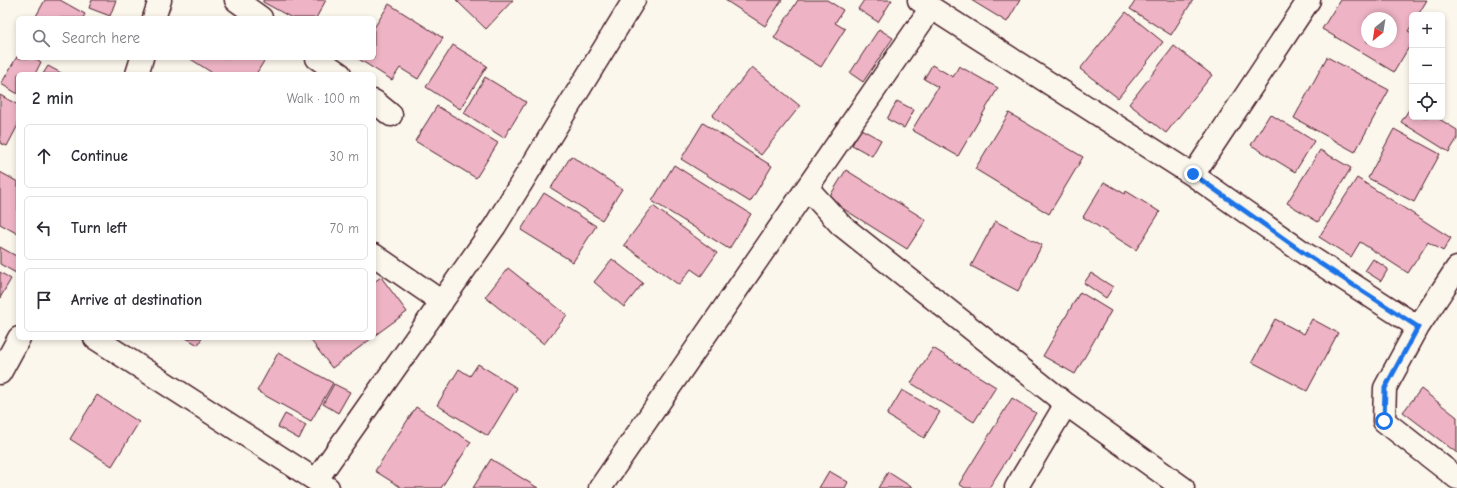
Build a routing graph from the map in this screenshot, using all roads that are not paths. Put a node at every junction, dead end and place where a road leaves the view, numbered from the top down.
1 (160, 0) edge
2 (236, 0) edge
3 (634, 0) edge
4 (1309, 0) edge
5 (925, 4) edge
6 (155, 16) edge
7 (258, 16) edge
8 (141, 60) edge
9 (320, 60) edge
10 (138, 72) edge
11 (337, 72) edge
12 (376, 103) edge
13 (391, 115) dead end
14 (1193, 174) junction
15 (808, 189) junction
16 (376, 256) edge
17 (1457, 268) edge
18 (442, 302) junction
19 (1418, 327) junction
20 (18, 340) edge
21 (98, 340) edge
22 (0, 373) edge
23 (1066, 404) junction
24 (1457, 478) edge
25 (323, 484) edge
26 (600, 488) edge
27 (1016, 488) edge
28 (1183, 488) edge

1 - 6 street
2 - 7 street
3 - 18 street
4 - 14 street
5 - 14 street
5 - 15 street
8 - 10 street
9 - 11 street
12 - 13 street
14 - 19 street
15 - 23 street
15 - 26 street
16 - 18 street
17 - 19 street
18 - 25 street
19 - 24 street
20 - 22 street
21 - 25 street
23 - 27 street
23 - 28 street

